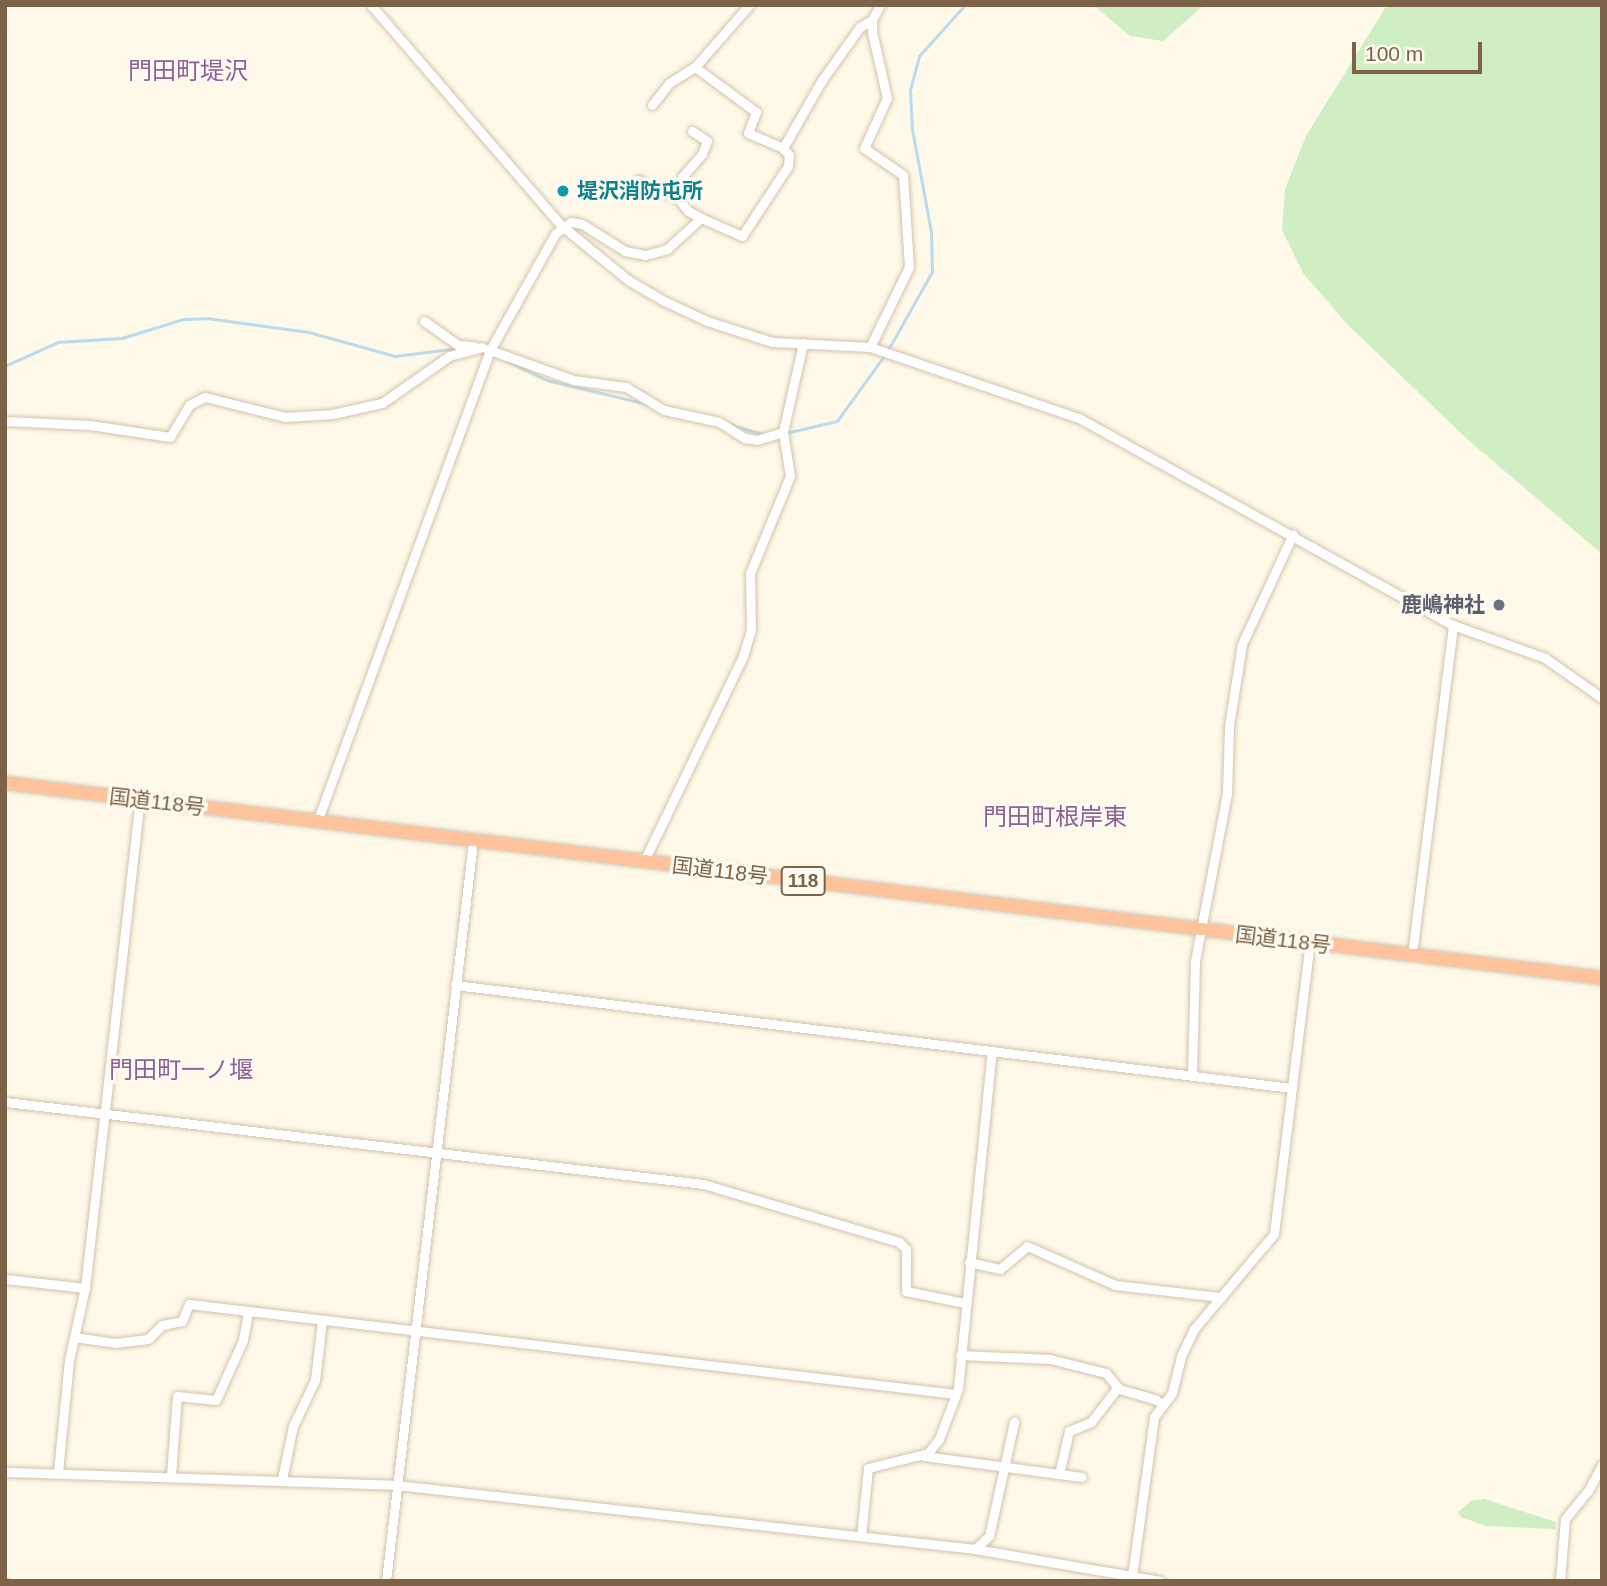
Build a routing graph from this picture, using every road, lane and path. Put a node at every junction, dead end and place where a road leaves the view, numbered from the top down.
1 (371, 5) edge
2 (750, 5) edge
3 (880, 5) edge
4 (872, 20) junction
5 (695, 67) junction
6 (652, 105) dead end
7 (692, 131) dead end
8 (783, 148) junction
9 (638, 180) dead end
10 (678, 198) junction
11 (701, 218) junction
12 (562, 226) junction
13 (424, 321) dead end
14 (803, 343) junction
15 (870, 347) junction
16 (486, 349) junction
17 (5, 421) edge
18 (783, 432) junction
19 (1293, 534) junction
20 (1453, 625) junction
21 (1602, 698) edge
22 (5, 783) edge
23 (140, 800) junction
24 (317, 822) junction
25 (473, 841) junction
26 (644, 861) junction
27 (1200, 930) junction
28 (1310, 942) junction
29 (1412, 955) junction
30 (1602, 978) edge
31 (455, 985) junction
32 (992, 1051) junction
33 (1192, 1075) junction
34 (1292, 1088) junction
35 (5, 1102) edge
36 (104, 1114) junction
37 (436, 1152) junction
38 (969, 1262) junction
39 (5, 1279) edge
40 (85, 1288) junction
41 (1221, 1297) junction
42 (964, 1303) junction
43 (248, 1312) junction
44 (322, 1320) junction
45 (415, 1329) junction
46 (74, 1337) junction
47 (960, 1355) junction
48 (1118, 1387) junction
49 (956, 1394) junction
50 (1163, 1405) junction
51 (1014, 1422) dead end
52 (925, 1456) junction
53 (1602, 1465) edge
54 (1004, 1468) junction
55 (5, 1472) edge
56 (58, 1472) junction
57 (1059, 1474) junction
58 (171, 1475) junction
59 (1082, 1477) dead end
60 (282, 1479) junction
61 (396, 1485) junction
62 (861, 1536) junction
63 (975, 1549) junction
64 (1132, 1576) junction
65 (386, 1581) edge
66 (1160, 1581) edge
67 (1560, 1581) edge

1 - 12 street
2 - 5 street
3 - 4 street
4 - 8 street
4 - 15 street
5 - 6 street
5 - 8 street
7 - 10 street
8 - 11 street
9 - 10 street
10 - 11 street
11 - 12 street
12 - 14 street
12 - 16 street
13 - 16 street
14 - 15 street
14 - 18 street
15 - 19 street
16 - 17 street
16 - 18 street
16 - 24 street
18 - 26 street
19 - 20 street
19 - 27 street
20 - 21 street
20 - 29 street
22 - 23 highway, 国道118号 / 118
23 - 24 highway, 国道118号 / 118
23 - 36 street
24 - 25 highway, 国道118号 / 118
25 - 26 highway, 国道118号 / 118
25 - 31 street
26 - 27 highway, 国道118号 / 118
27 - 28 highway, 国道118号 / 118
27 - 33 street
28 - 29 highway, 国道118号 / 118
28 - 34 street
29 - 30 highway, 国道118号 / 118
31 - 32 street
31 - 37 street
32 - 33 street
32 - 38 street
33 - 34 street
34 - 41 street
35 - 36 street
36 - 37 street
36 - 40 street
37 - 42 street
37 - 45 street
38 - 41 street
38 - 42 street
39 - 40 street
40 - 46 street
41 - 50 street
42 - 47 street
43 - 44 street
43 - 46 street
43 - 58 street
44 - 45 street
44 - 60 street
45 - 49 street
45 - 61 street
46 - 56 street
47 - 48 street
47 - 49 street
48 - 50 street
48 - 57 street
49 - 52 street
50 - 64 street
51 - 54 street
52 - 54 street
52 - 62 street
53 - 67 street
54 - 57 street
54 - 63 street
55 - 56 street
56 - 58 street
57 - 59 street
58 - 60 street
60 - 61 street
61 - 62 street
61 - 65 street
62 - 63 street
63 - 64 street
64 - 66 street

